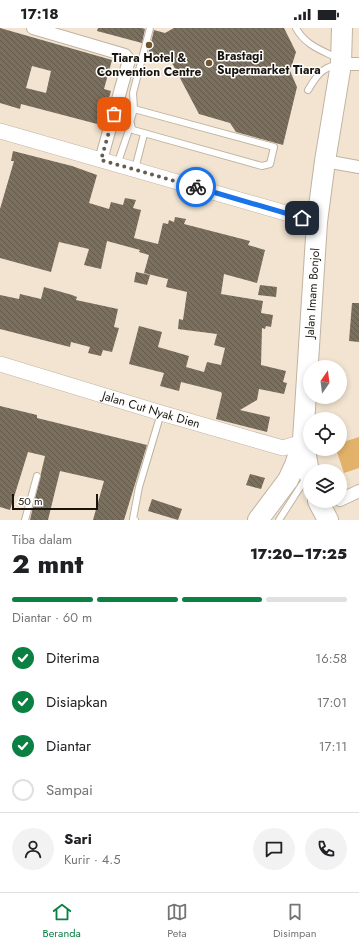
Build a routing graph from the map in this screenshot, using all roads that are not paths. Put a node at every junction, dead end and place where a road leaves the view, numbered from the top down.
1 (33, 28) edge
2 (150, 28) edge
3 (296, 28) edge
4 (342, 28) edge
5 (347, 63) edge
6 (134, 67) junction
7 (308, 90) dead end
8 (134, 109) junction
9 (131, 124) junction
10 (0, 130) edge
11 (144, 134) junction
12 (101, 160) junction
13 (325, 160) junction
14 (117, 165) junction
15 (359, 168) edge
16 (135, 170) junction
17 (317, 222) junction
18 (0, 364) edge
19 (305, 412) edge
20 (160, 413) junction
21 (303, 440) joint
22 (37, 476) dead end
23 (303, 484) edge
24 (359, 490) edge
25 (347, 496) edge
26 (25, 520) edge
27 (133, 520) edge
28 (258, 520) edge
29 (279, 520) edge

1 - 6 street
2 - 6 lane
3 - 5 lane
4 - 5 main road, Jalan Imam Bonjol
5 - 7 lane
5 - 13 main road, Jalan Imam Bonjol
6 - 8 lane
6 - 12 street
8 - 9 lane
8 - 11 lane
9 - 11 lane
9 - 14 lane
10 - 12 street
11 - 16 lane
12 - 14 street
13 - 15 street
13 - 17 main road, Jalan Imam Bonjol
14 - 16 street
16 - 17 street
17 - 19 main road, Jalan Imam Bonjol
18 - 20 street, Jalan Cut Nyak Dien
20 - 21 street, Jalan Cut Nyak Dien
20 - 27 lane
21 - 28 main road, Jalan Imam Bonjol
22 - 26 lane
23 - 29 lane
24 - 25 street

